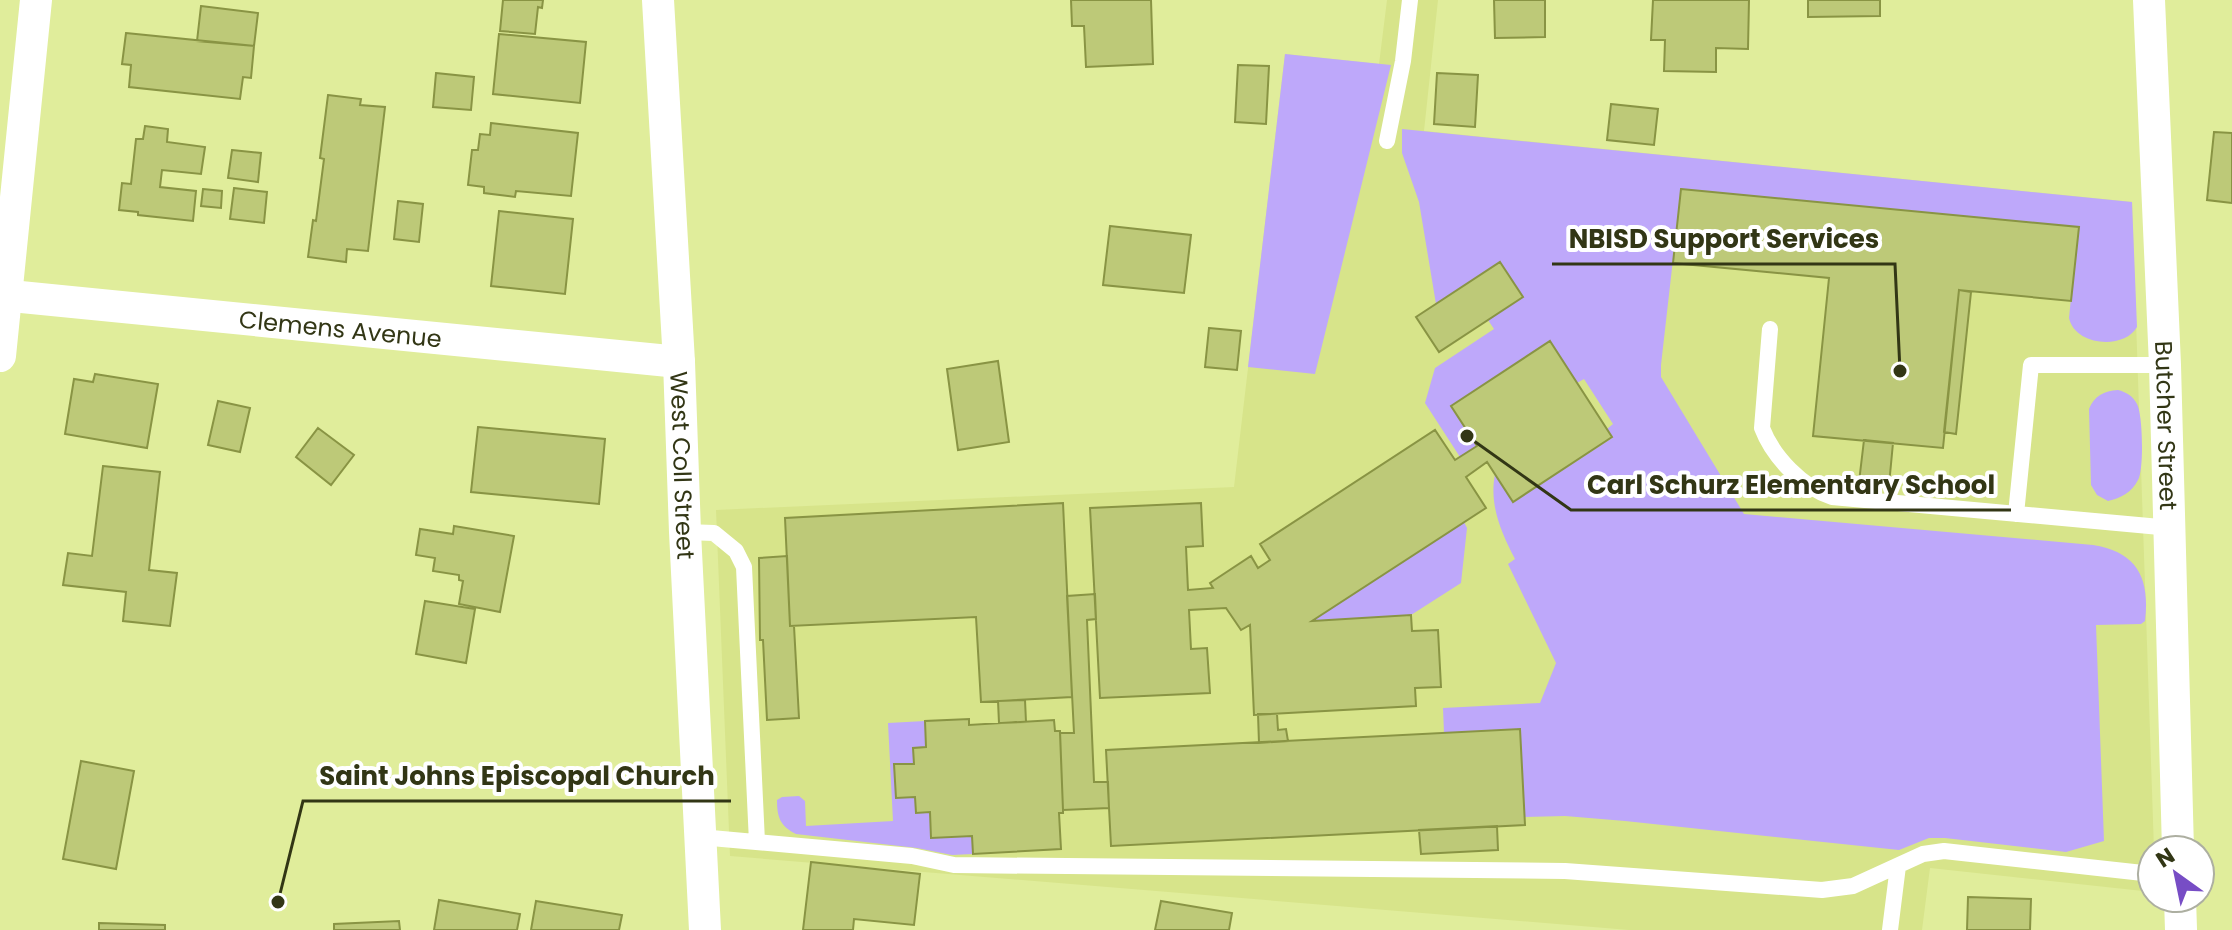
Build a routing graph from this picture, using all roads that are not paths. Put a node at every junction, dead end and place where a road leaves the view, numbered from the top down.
1 (36, 0) edge
2 (658, 0) edge
3 (1410, 0) edge
4 (2149, 0) edge
5 (1387, 141) dead end
6 (4, 295) edge
7 (1770, 329) dead end
8 (0, 356) edge
9 (679, 362) junction
10 (2165, 365) junction
11 (2016, 514) junction
12 (2171, 528) junction
13 (685, 532) junction
14 (2178, 834) edge
15 (700, 837) junction
16 (757, 842) junction
17 (1898, 866) junction
18 (2136, 872) edge
19 (705, 930) edge
20 (1890, 930) edge

1 - 6 street
2 - 9 street, West Coll Street
3 - 5 lane
4 - 10 street, Butcher Street
6 - 8 street
6 - 9 street, Clemens Avenue
7 - 11 lane
9 - 13 street, West Coll Street
10 - 11 lane
10 - 12 street, Butcher Street
11 - 12 lane
12 - 14 street, Butcher Street
13 - 15 street, West Coll Street
13 - 16 lane
15 - 16 lane
15 - 19 street, West Coll Street
16 - 17 lane
17 - 18 lane
17 - 20 lane

